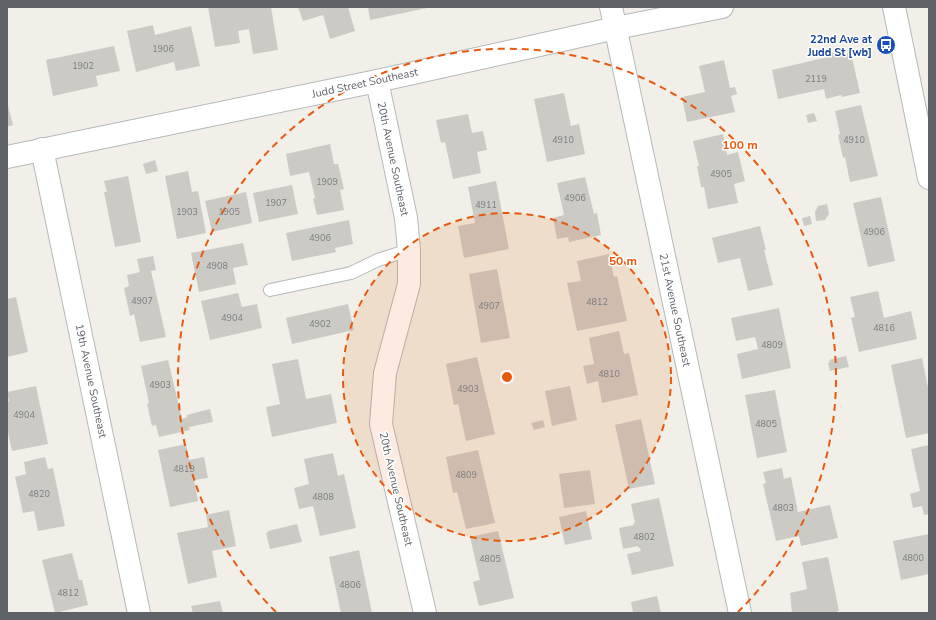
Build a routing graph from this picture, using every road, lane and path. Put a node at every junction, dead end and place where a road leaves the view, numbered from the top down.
1 (722, 7) edge
2 (894, 7) edge
3 (613, 17) edge
4 (377, 81) junction
5 (42, 149) junction
6 (7, 157) edge
7 (929, 178) edge
8 (409, 250) junction
9 (270, 290) dead end
10 (139, 613) edge
11 (425, 613) edge
12 (740, 613) edge

1 - 3 street, Judd Street Southeast
2 - 7 street
3 - 4 street, Judd Street Southeast
3 - 12 street, 21st Avenue Southeast
4 - 5 street, Judd Street Southeast
4 - 8 street, 20th Avenue Southeast
5 - 6 street, Judd Street Southeast
5 - 10 street, 19th Avenue Southeast
8 - 9 lane
8 - 11 street, 20th Avenue Southeast

